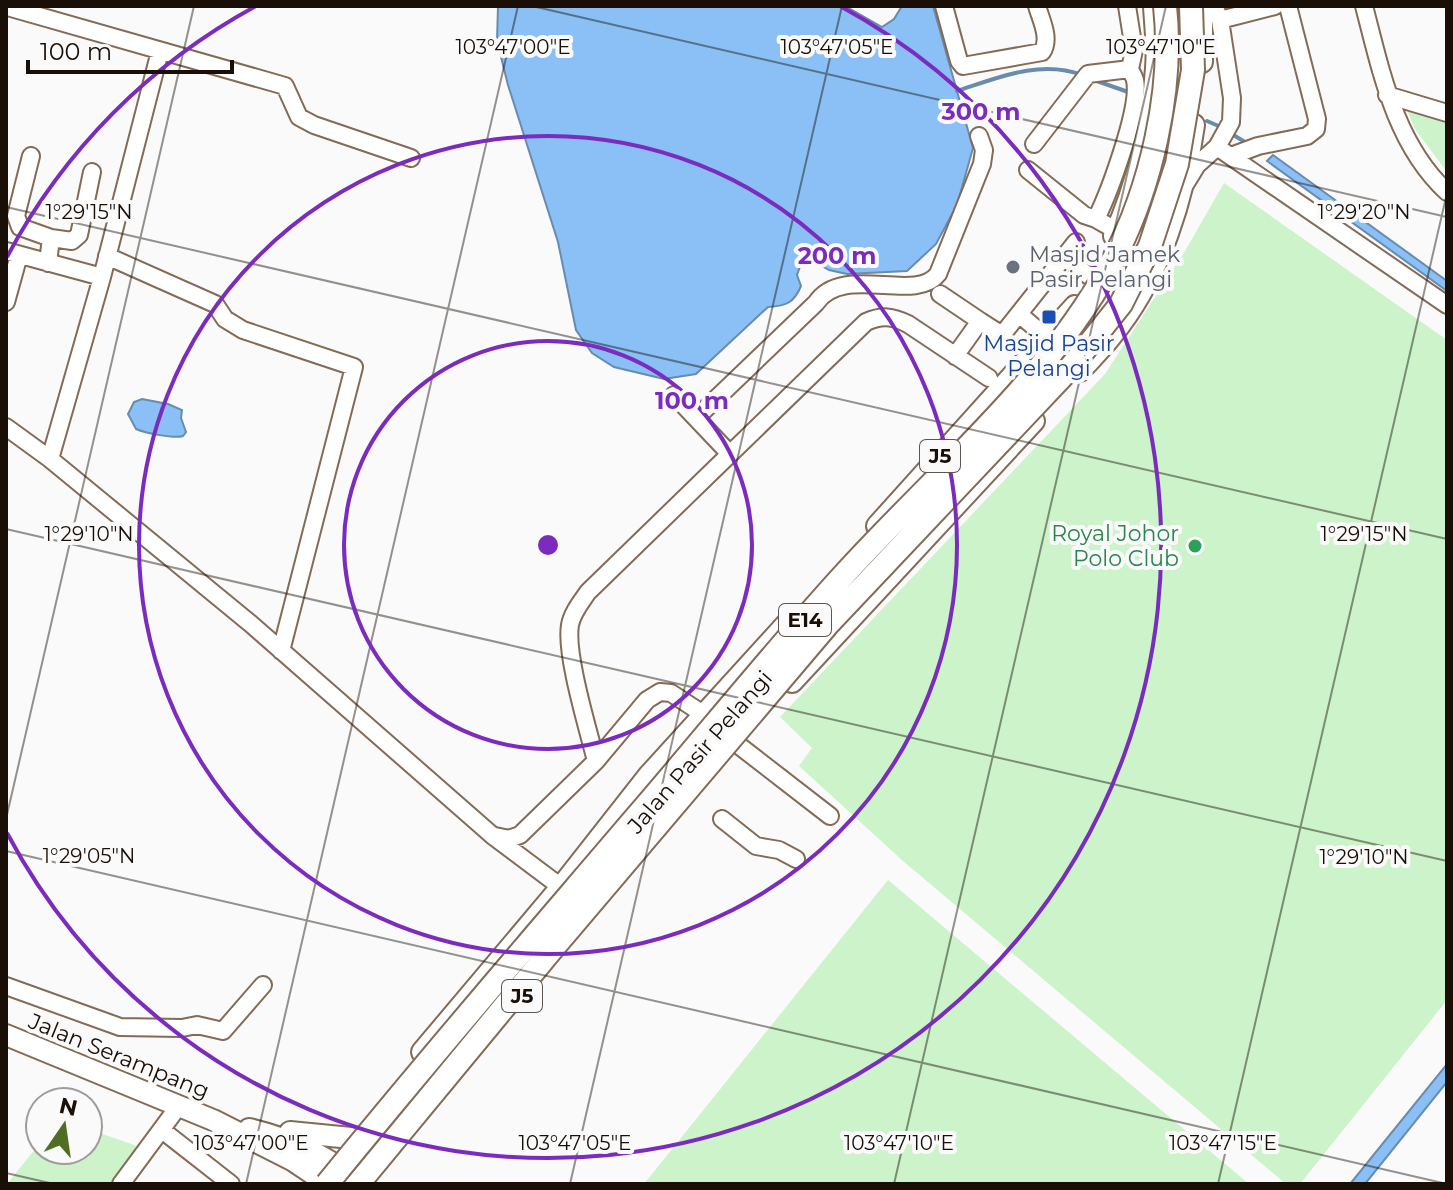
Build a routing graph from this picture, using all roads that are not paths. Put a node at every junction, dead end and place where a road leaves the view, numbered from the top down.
1 (944, 6) edge
2 (1037, 6) edge
3 (1127, 6) edge
4 (1154, 6) edge
5 (1165, 6) edge
6 (1191, 6) edge
7 (1202, 6) edge
8 (1275, 6) edge
9 (1288, 6) edge
10 (1364, 6) edge
11 (11, 8) dead end
12 (1217, 13) edge
13 (160, 51) junction
14 (1130, 69) junction
15 (1387, 95) junction
16 (1447, 113) edge
17 (979, 136) dead end
18 (1034, 144) dead end
19 (1224, 151) junction
20 (31, 156) dead end
21 (411, 158) dead end
22 (1028, 170) dead end
23 (92, 172) dead end
24 (1182, 191) junction
25 (1447, 192) edge
26 (1096, 219) junction
27 (1117, 231) junction
28 (51, 238) junction
29 (1076, 242) dead end
30 (12, 253) edge
31 (107, 256) junction
32 (1064, 257) junction
33 (48, 263) junction
34 (102, 277) junction
35 (1093, 279) junction
36 (940, 294) dead end
37 (6, 302) edge
38 (1447, 305) edge
39 (1019, 314) junction
40 (980, 321) junction
41 (1047, 338) junction
42 (955, 356) junction
43 (989, 378) dead end
44 (674, 395) dead end
45 (697, 417) junction
46 (6, 427) edge
47 (730, 454) junction
48 (50, 459) junction
49 (281, 651) junction
50 (703, 714) junction
51 (737, 744) junction
52 (596, 761) junction
53 (830, 816) dead end
54 (722, 819) dead end
55 (493, 836) junction
56 (796, 859) dead end
57 (561, 887) junction
58 (263, 985) dead end
59 (6, 986) edge
60 (6, 1035) edge
61 (178, 1107) junction
62 (213, 1120) junction
63 (162, 1130) junction
64 (262, 1132) junction
65 (351, 1138) junction
66 (292, 1160) junction
67 (332, 1161) junction
68 (322, 1182) edge
69 (230, 1183) edge
70 (121, 1184) edge
71 (299, 1184) edge
72 (361, 1184) edge

1 - 2 street
3 - 14 street
4 - 27 main road, Jalan Pasir Pelangi / J5
5 - 68 highway, E14, bridge
6 - 72 highway, E14, bridge
7 - 24 main road, Jalan Pasir Pelangi / J5
8 - 12 street
9 - 19 street
10 - 15 street
11 - 13 street
12 - 19 street
13 - 21 street
13 - 31 street
14 - 18 street
14 - 26 street
15 - 16 street
15 - 25 street
17 - 45 street
19 - 24 street
19 - 38 street
20 - 28 street
22 - 26 street
23 - 28 street
24 - 51 main road, Jalan Pasir Pelangi / J5
26 - 27 street
27 - 35 main road, Jalan Pasir Pelangi / J5
28 - 33 street
29 - 32 street
30 - 33 street
30 - 37 street
31 - 34 street
31 - 49 street
32 - 35 street
32 - 39 street
33 - 34 street
34 - 48 street
35 - 41 main road, Jalan Pasir Pelangi / J5
36 - 40 street
39 - 40 street
39 - 41 street
40 - 42 street
41 - 50 main road, Jalan Pasir Pelangi / J5
42 - 43 street
42 - 47 street
44 - 45 street
45 - 47 street
46 - 48 street
47 - 52 street
48 - 49 street
49 - 55 street
50 - 51 street
50 - 52 street
50 - 57 main road, Jalan Pasir Pelangi / J5
51 - 53 street
51 - 72 main road, Jalan Pasir Pelangi / J5
52 - 55 street
54 - 56 street
55 - 57 street
57 - 65 main road, Jalan Pasir Pelangi / J5
58 - 59 street
60 - 61 main road, Jalan Serampang
61 - 62 main road, Jalan Serampang
61 - 63 street
62 - 64 main road, Jalan Serampang
62 - 66 main road, Jalan Serampang
63 - 69 street
63 - 70 street
64 - 65 main road
64 - 67 main road, Jalan Serampang
65 - 67 main road, Jalan Pasir Pelangi / J5
66 - 68 main road, Jalan Serampang
66 - 71 main road
67 - 68 main road, Jalan Pasir Pelangi / J5
67 - 72 main road, Jalan Serampang

